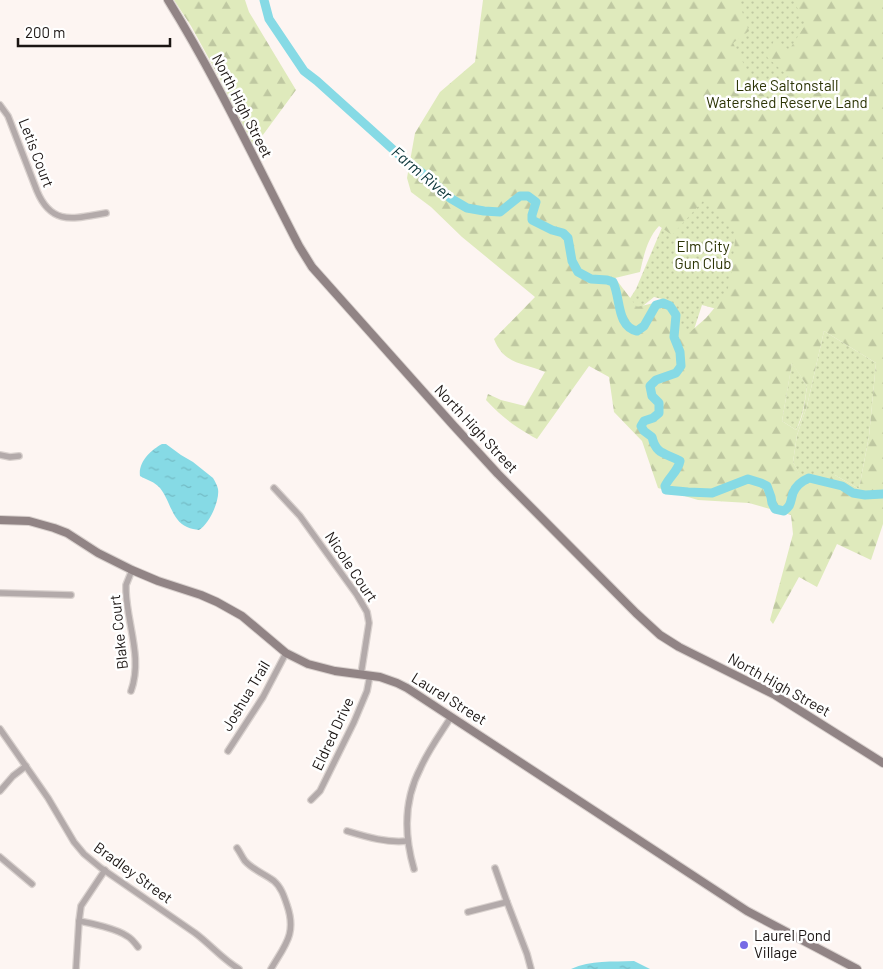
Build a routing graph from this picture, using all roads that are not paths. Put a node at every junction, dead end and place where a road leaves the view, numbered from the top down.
1 (168, 0) edge
2 (0, 105) edge
3 (106, 213) dead end
4 (0, 455) edge
5 (19, 456) dead end
6 (274, 488) dead end
7 (0, 520) edge
8 (132, 570) junction
9 (0, 593) edge
10 (72, 595) dead end
11 (286, 653) junction
12 (366, 674) junction
13 (132, 691) dead end
14 (452, 717) junction
15 (0, 729) edge
16 (228, 752) dead end
17 (883, 763) edge
18 (26, 766) junction
19 (0, 791) edge
20 (312, 800) dead end
21 (347, 831) dead end
22 (407, 841) junction
23 (237, 848) dead end
24 (0, 857) edge
25 (495, 868) dead end
26 (414, 869) dead end
27 (105, 870) junction
28 (32, 884) dead end
29 (507, 902) junction
30 (468, 912) dead end
31 (79, 921) junction
32 (138, 947) dead end
33 (76, 969) edge
34 (239, 969) edge
35 (271, 969) edge
36 (531, 969) edge
37 (857, 969) edge

1 - 17 main road, North High Street
2 - 3 street, Letis Court
4 - 5 street
6 - 12 street, Nicole Court
7 - 8 main road, Laurel Street
8 - 11 main road, Laurel Street
8 - 13 street, Blake Court
9 - 10 street
11 - 12 main road, Laurel Street
11 - 16 street, Joshua Trail
12 - 14 main road, Laurel Street
12 - 20 street, Eldred Drive
14 - 22 street
14 - 37 main road, Laurel Street
15 - 18 street, Bradley Street
18 - 19 street
18 - 27 street, Bradley Street
21 - 22 street
22 - 26 street
23 - 35 street
24 - 28 street
25 - 29 street
27 - 31 street
27 - 34 street, Bradley Street
29 - 30 street
29 - 36 street
31 - 32 street
31 - 33 street

